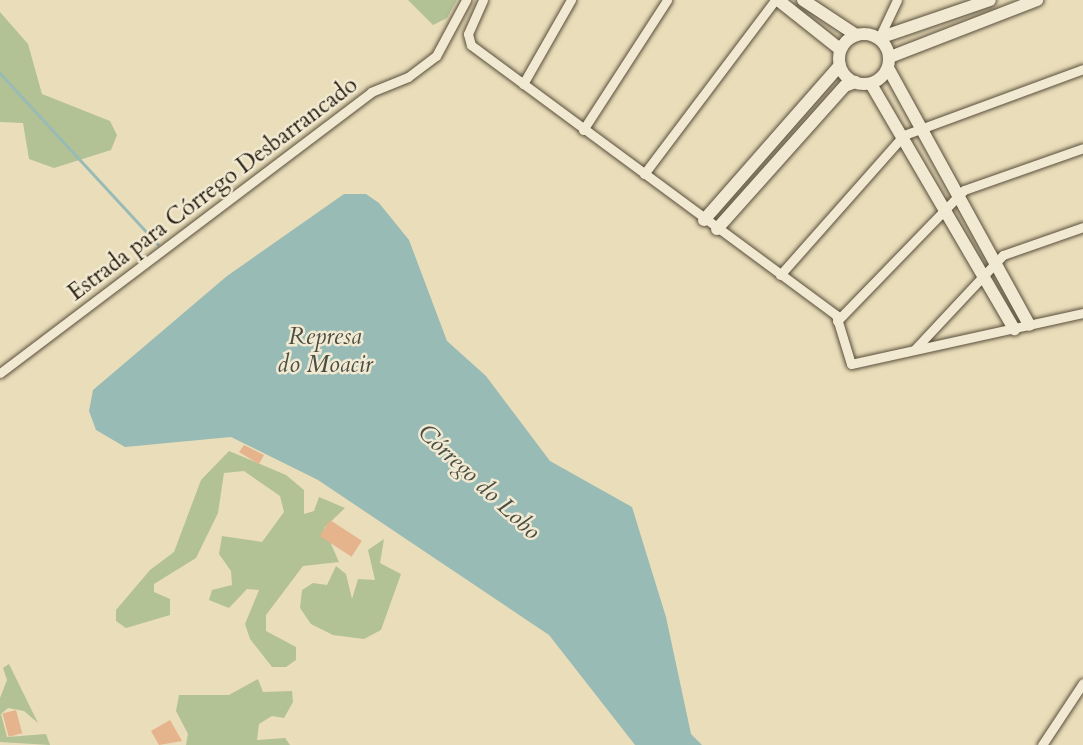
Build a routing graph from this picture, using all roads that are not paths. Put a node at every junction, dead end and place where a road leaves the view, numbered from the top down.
1 (466, 0) edge
2 (483, 0) edge
3 (571, 0) edge
4 (667, 0) edge
5 (776, 0) edge
6 (897, 0) edge
7 (1037, 0) edge
8 (983, 1) edge
9 (809, 2) edge
10 (803, 18) junction
11 (983, 19) junction
12 (856, 35) junction
13 (879, 38) junction
14 (841, 50) junction
15 (889, 63) junction
16 (839, 65) junction
17 (1083, 69) edge
18 (855, 82) junction
19 (871, 84) junction
20 (523, 85) junction
21 (918, 127) junction
22 (583, 130) junction
23 (904, 135) junction
24 (1083, 148) edge
25 (644, 174) junction
26 (957, 195) junction
27 (944, 205) junction
28 (704, 220) junction
29 (1083, 227) edge
30 (717, 229) junction
31 (994, 262) junction
32 (981, 273) junction
33 (780, 275) junction
34 (1083, 313) edge
35 (837, 321) junction
36 (1029, 325) junction
37 (1014, 329) junction
38 (914, 351) junction
39 (0, 373) edge
40 (1083, 682) edge
41 (1042, 745) edge

1 - 39 street, Estrada para Córrego Desbarrancado
2 - 20 street
3 - 20 street
4 - 22 street
5 - 10 street
5 - 25 street
6 - 13 street
7 - 11 street
8 - 11 street
8 - 13 street
9 - 10 street
9 - 12 street
10 - 14 street
11 - 15 street
12 - 13 street
12 - 14 street
13 - 15 street
14 - 16 street
15 - 19 street
15 - 21 street
16 - 18 street
16 - 28 street
17 - 21 street
18 - 19 street
18 - 30 street
19 - 23 street
20 - 22 street
21 - 23 street
21 - 26 street
22 - 25 street
23 - 27 street
23 - 33 street
24 - 26 street
25 - 28 street
26 - 27 street
26 - 31 street
27 - 32 street
27 - 35 street
28 - 30 street
29 - 31 street
30 - 33 street
31 - 32 street
31 - 36 street
32 - 37 street
32 - 38 street
33 - 35 street
34 - 36 street
35 - 38 street
36 - 37 street
37 - 38 street
40 - 41 street

